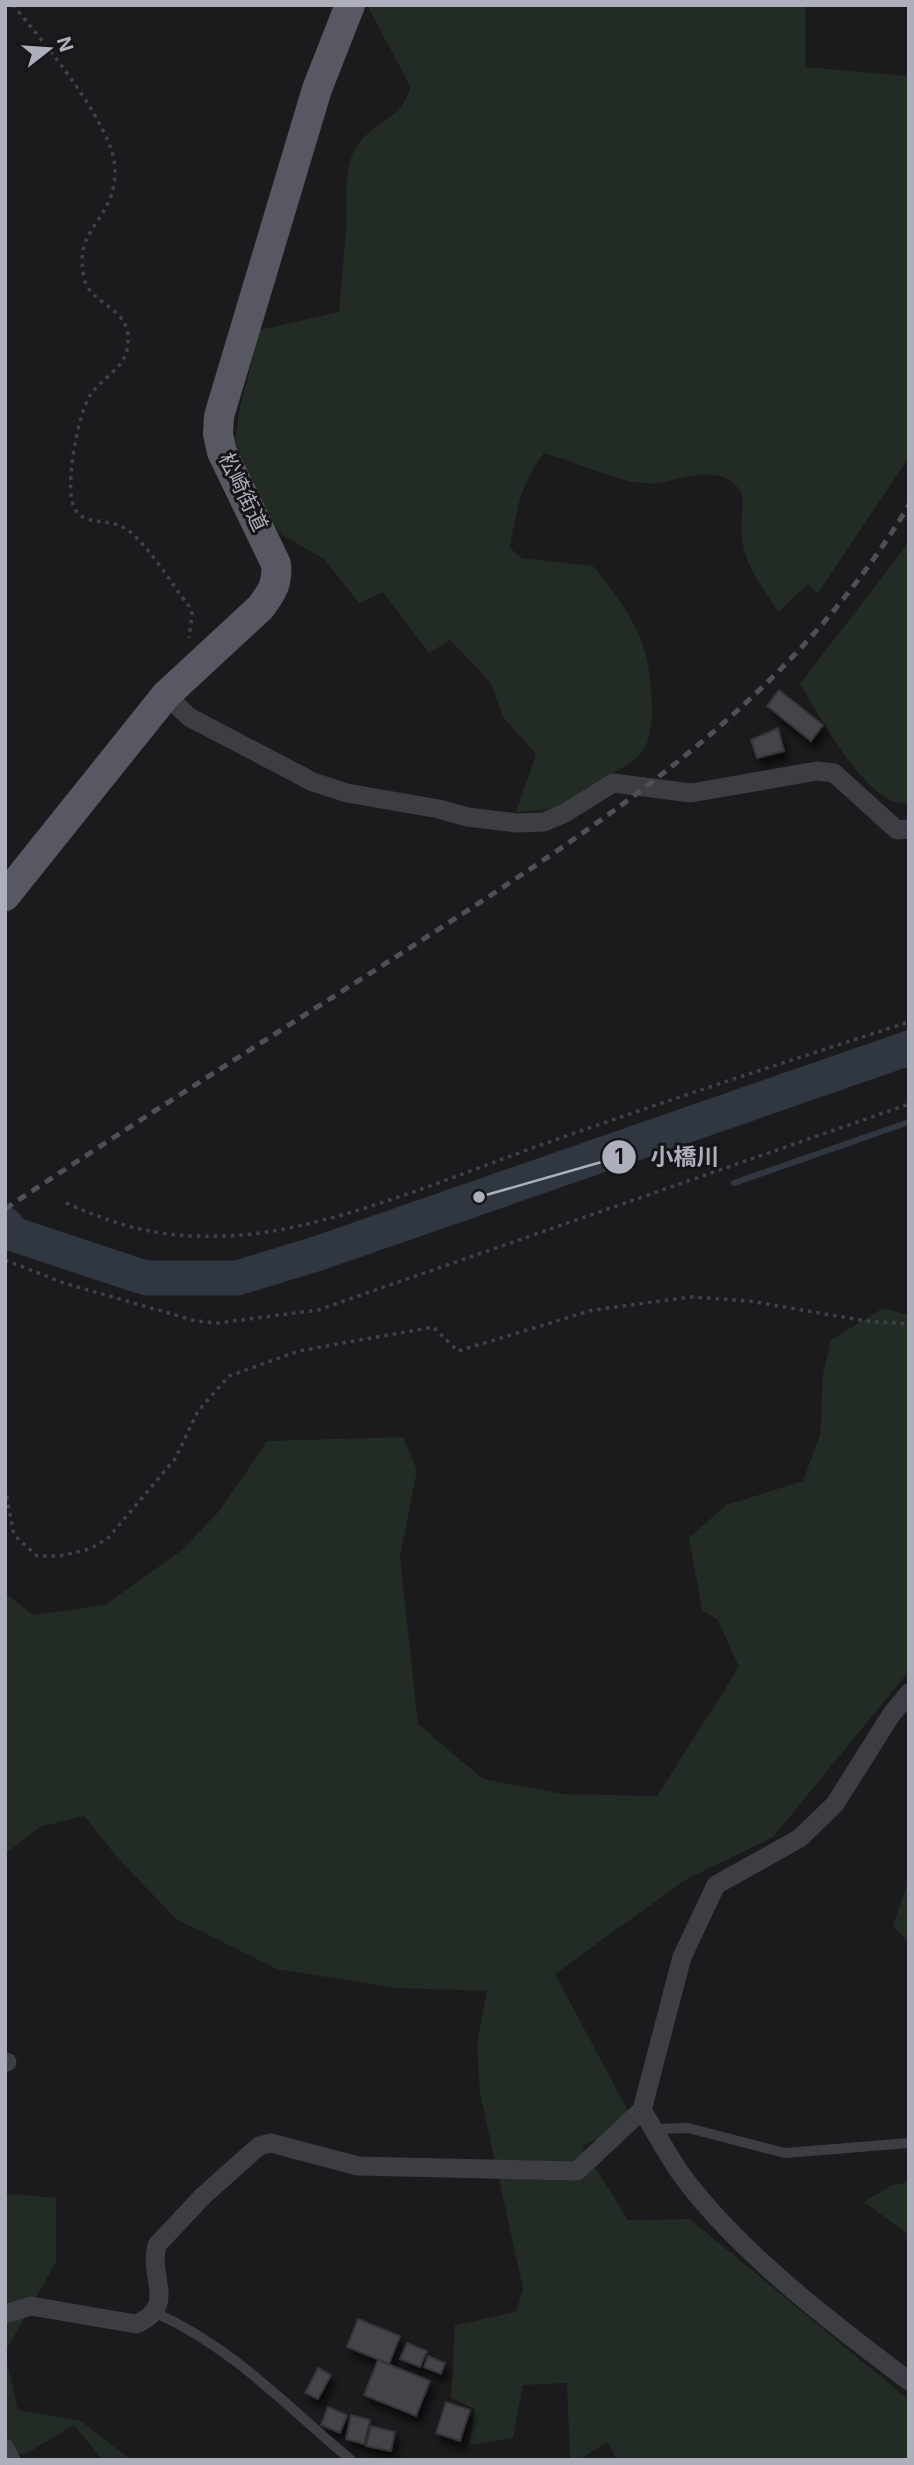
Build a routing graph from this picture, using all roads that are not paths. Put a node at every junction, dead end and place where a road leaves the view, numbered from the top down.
1 (350, 5) edge
2 (176, 685) junction
3 (909, 829) edge
4 (5, 895) edge
5 (909, 1693) edge
6 (642, 2110) junction
7 (654, 2129) junction
8 (909, 2143) edge
9 (156, 2313) junction
10 (5, 2314) edge
11 (909, 2381) edge
12 (5, 2448) edge
13 (11, 2460) edge
14 (351, 2460) edge

1 - 2 main road, 松崎街道
2 - 3 street
2 - 4 main road, 松崎街道
5 - 6 street
6 - 7 street
6 - 9 street
7 - 8 lane
7 - 11 street
9 - 10 street
9 - 14 lane
12 - 13 street

